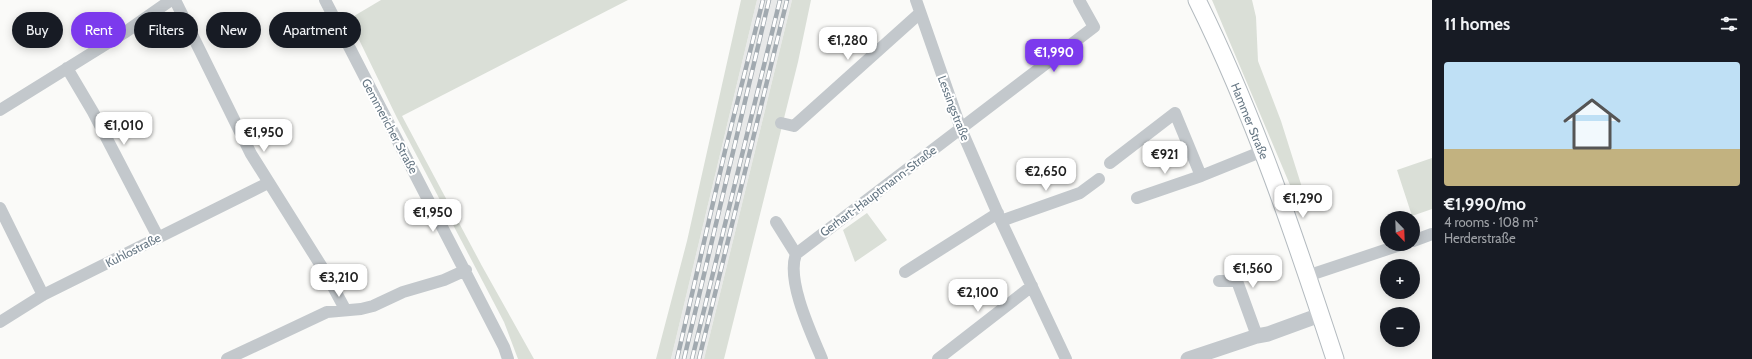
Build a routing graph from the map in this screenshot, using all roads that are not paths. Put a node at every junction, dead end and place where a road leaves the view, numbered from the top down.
1 (171, 0) edge
2 (175, 0) edge
3 (325, 0) edge
4 (916, 0) edge
5 (1079, 0) edge
6 (1197, 0) edge
7 (920, 13) junction
8 (67, 68) junction
9 (0, 110) edge
10 (780, 123) dead end
11 (961, 129) junction
12 (1263, 151) junction
13 (1110, 163) dead end
14 (1201, 176) junction
15 (1099, 179) dead end
16 (268, 183) junction
17 (1137, 198) dead end
18 (0, 208) edge
19 (1000, 217) junction
20 (776, 222) dead end
21 (1432, 234) edge
22 (158, 237) junction
23 (1420, 238) edge
24 (1382, 251) edge
25 (796, 254) junction
26 (466, 270) junction
27 (905, 272) dead end
28 (1307, 276) junction
29 (1219, 281) dead end
30 (1032, 286) junction
31 (43, 296) junction
32 (345, 309) junction
33 (1320, 315) junction
34 (0, 322) edge
35 (1257, 336) junction
36 (227, 359) edge
37 (508, 359) edge
38 (822, 359) edge
39 (938, 359) edge
40 (1066, 359) edge
41 (1188, 359) edge
42 (1335, 359) edge

1 - 8 street
2 - 16 street
3 - 26 street, Gemmericher Straße
4 - 7 street, Lessingstraße
5 - 11 street, Gerhart-Hauptmann-Straße
6 - 12 main road, Hammer Straße
7 - 10 street
7 - 11 street, Lessingstraße
8 - 9 street
8 - 22 street
11 - 19 street, Lessingstraße
11 - 25 street, Gerhart-Hauptmann-Straße
12 - 14 street
12 - 28 main road, Hammer Straße
13 - 14 street
14 - 17 street
15 - 19 street
16 - 22 street, Kuhlostraße
16 - 32 street
18 - 31 street
19 - 27 street
19 - 30 street, Lessingstraße
20 - 25 street
21 - 23 street
22 - 31 street, Kuhlostraße
24 - 28 street
25 - 38 street
26 - 32 street
26 - 37 street, Gemmericher Straße
28 - 33 main road, Hammer Straße
29 - 35 street
30 - 39 street
30 - 40 street, Lessingstraße
31 - 34 street, Kuhlostraße
32 - 36 street
33 - 35 street
33 - 42 main road, Hammer Straße
35 - 41 street

